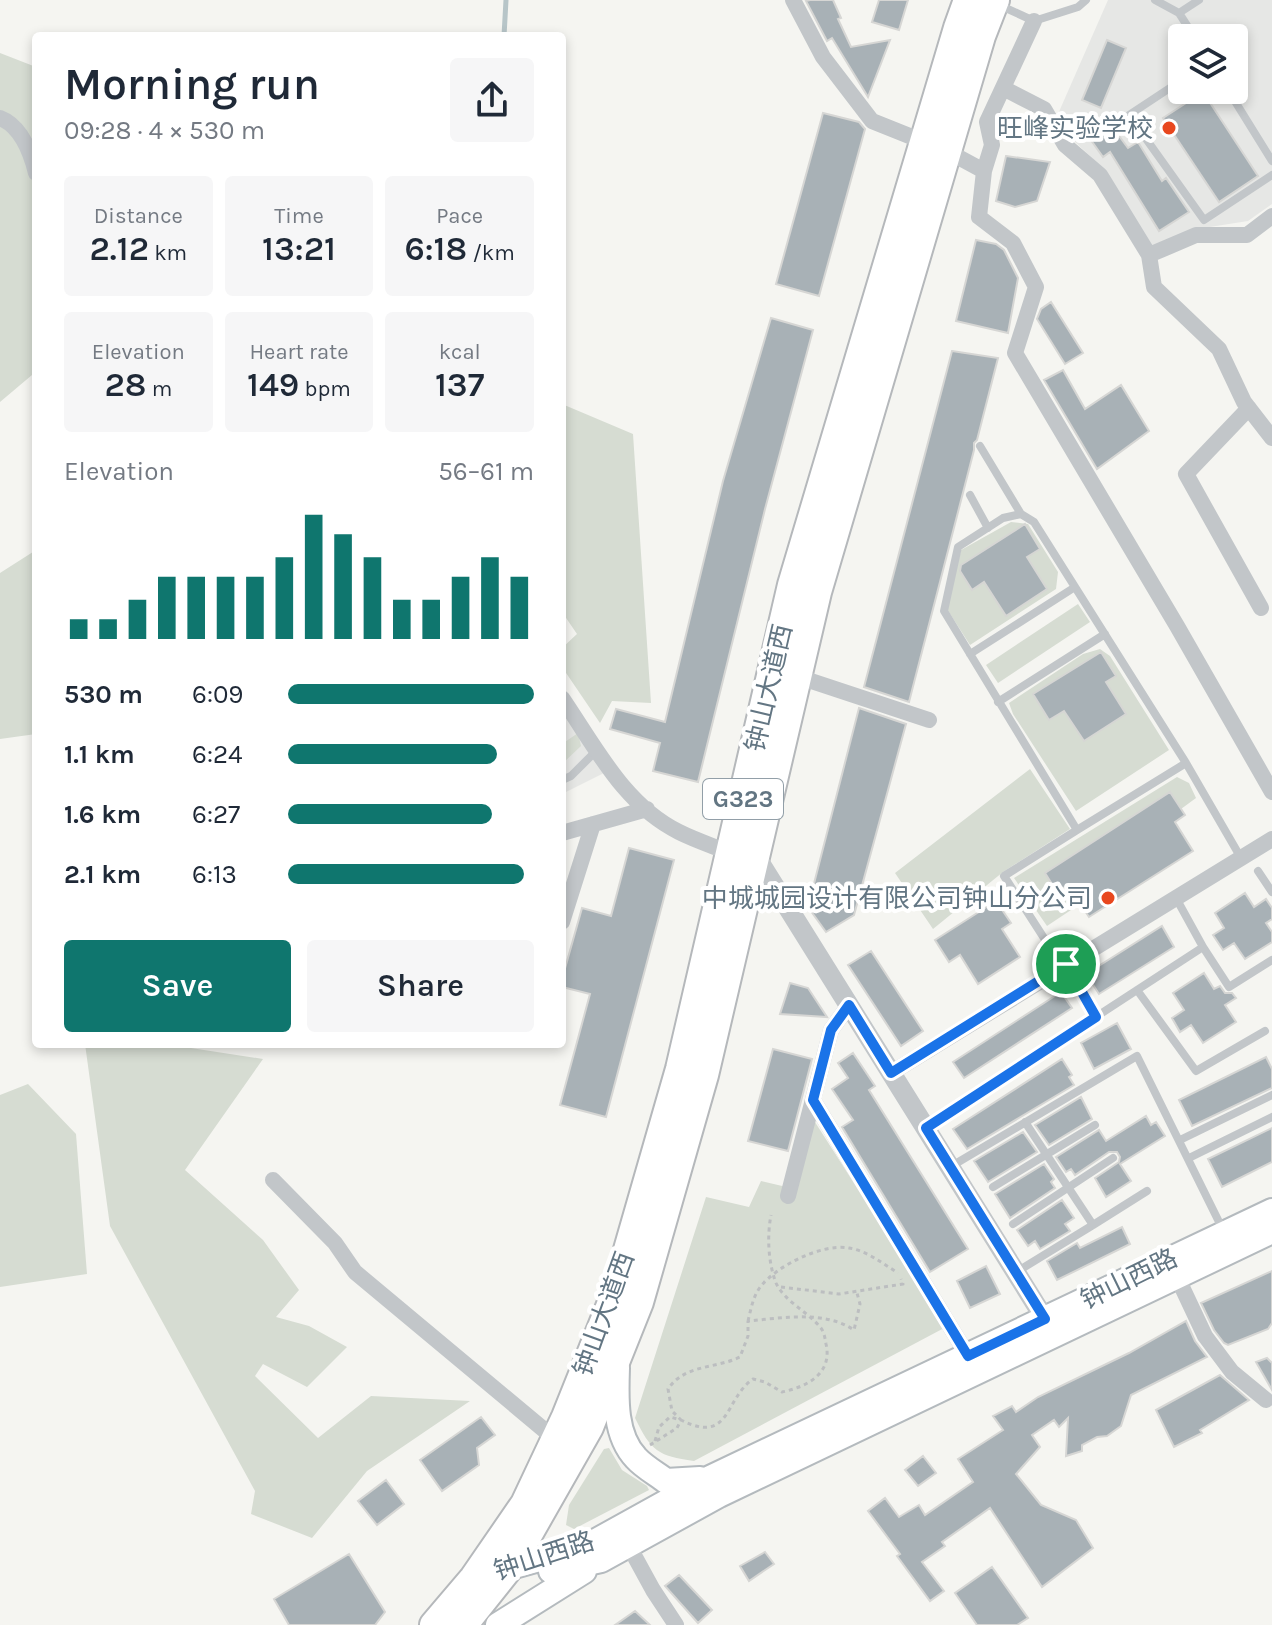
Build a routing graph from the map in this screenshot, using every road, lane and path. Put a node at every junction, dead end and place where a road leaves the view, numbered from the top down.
1 (793, 0) edge
2 (1086, 0) edge
3 (1155, 0) edge
4 (1199, 0) edge
5 (984, 1) edge
6 (1179, 13) junction
7 (1034, 21) junction
8 (1186, 24) edge
9 (1003, 88) junction
10 (1168, 89) edge
11 (1237, 104) edge
12 (0, 118) edge
13 (936, 147) junction
14 (32, 158) edge
15 (1272, 161) edge
16 (984, 171) junction
17 (1272, 175) edge
18 (1272, 216) edge
19 (1149, 255) junction
20 (1249, 408) junction
21 (1272, 438) edge
22 (980, 446) dead end
23 (970, 495) dead end
24 (1021, 514) junction
25 (988, 528) junction
26 (1075, 587) junction
27 (1261, 608) dead end
28 (1105, 634) junction
29 (970, 654) junction
30 (785, 672) junction
31 (998, 702) junction
32 (566, 704) edge
33 (929, 720) dead end
34 (597, 750) junction
35 (1186, 763) junction
36 (566, 778) edge
37 (1272, 792) edge
38 (647, 809) junction
39 (593, 824) junction
40 (1077, 830) junction
41 (566, 832) edge
42 (1272, 839) edge
43 (743, 854) junction
44 (1241, 858) junction
45 (1258, 871) dead end
46 (1272, 892) edge
47 (1176, 897) junction
48 (566, 909) edge
49 (1203, 947) junction
50 (1272, 960) edge
51 (1064, 965) junction
52 (1137, 990) junction
53 (849, 1005) junction
54 (1096, 1017) junction
55 (1265, 1031) dead end
56 (891, 1073) junction
57 (1272, 1095) edge
58 (813, 1100) junction
59 (1272, 1117) edge
60 (1025, 1122) junction
61 (1095, 1125) dead end
62 (926, 1128) junction
63 (1180, 1140) junction
64 (1046, 1155) junction
65 (1113, 1158) dead end
66 (1189, 1158) junction
67 (950, 1167) junction
68 (273, 1180) dead end
69 (993, 1187) dead end
70 (1068, 1188) junction
71 (1147, 1191) dead end
72 (788, 1196) dead end
73 (1272, 1211) edge
74 (771, 1215) dead end
75 (1013, 1224) dead end
76 (1093, 1225) junction
77 (1272, 1231) edge
78 (1228, 1242) junction
79 (1173, 1268) junction
80 (774, 1273) junction
81 (1016, 1273) junction
82 (779, 1287) junction
83 (857, 1293) junction
84 (808, 1317) junction
85 (748, 1321) junction
86 (1050, 1327) junction
87 (617, 1356) junction
88 (968, 1356) junction
89 (1266, 1400) dead end
90 (681, 1420) junction
91 (555, 1439) junction
92 (655, 1441) junction
93 (634, 1457) junction
94 (710, 1478) junction
95 (624, 1537) junction
96 (601, 1560) junction
97 (494, 1576) junction
98 (434, 1625) edge
99 (463, 1625) edge
100 (498, 1625) edge
101 (676, 1625) edge

1 - 13 street
2 - 7 lane
3 - 6 lane
4 - 6 lane
5 - 7 lane
5 - 13 highway, 钟山大道西 / G323
6 - 8 lane
7 - 9 street
9 - 16 street
9 - 19 street
10 - 17 lane
11 - 15 lane
12 - 14 street
13 - 16 street
13 - 30 highway, 钟山大道西 / G323
16 - 37 street
18 - 19 street
19 - 20 street
20 - 21 street
20 - 27 street
22 - 24 lane
23 - 25 lane
24 - 25 lane
24 - 26 lane
25 - 29 lane
26 - 28 lane
26 - 29 lane
28 - 31 lane
28 - 35 lane
29 - 31 lane
30 - 33 street
30 - 43 highway, 钟山大道西 / G323
31 - 40 lane
32 - 34 street
34 - 36 lane
34 - 38 street
35 - 40 lane
35 - 44 lane
38 - 39 street
38 - 43 street
39 - 41 street
39 - 48 street
40 - 51 lane
42 - 44 street
43 - 53 street
43 - 87 highway, 钟山大道西 / G323
43 - 91 highway, 钟山大道西 / G323
44 - 47 street
45 - 46 lane
47 - 49 lane
47 - 51 street
49 - 50 lane
49 - 52 lane
51 - 54 lane
51 - 56 street
52 - 54 lane
52 - 55 lane
53 - 56 street
53 - 58 street
54 - 62 lane
56 - 62 street
57 - 63 lane
58 - 72 street
58 - 88 street
59 - 66 lane
60 - 63 lane
60 - 64 lane
60 - 67 lane
61 - 64 lane
62 - 67 street
63 - 66 lane
64 - 69 lane
64 - 70 lane
65 - 70 lane
66 - 78 lane
67 - 81 street
68 - 91 street
70 - 75 lane
70 - 76 lane
71 - 76 lane
73 - 78 main road, 钟山西路
74 - 80 path
76 - 81 lane
77 - 78 main road, 钟山西路
78 - 79 main road, 钟山西路
79 - 86 main road, 钟山西路
79 - 89 street
80 - 82 path
80 - 83 path
80 - 85 path
81 - 86 street
82 - 83 path
82 - 84 path
83 - 84 path
84 - 85 path
84 - 90 path
85 - 90 path
86 - 88 main road, 钟山西路
86 - 95 main road, 钟山西路
87 - 93 main road
87 - 97 highway, 钟山大道西 / G323
88 - 94 main road, 钟山西路
90 - 92 path
90 - 92 path
91 - 97 highway, 钟山大道西 / G323
92 - 93 path
93 - 94 main road
94 - 95 main road, 钟山西路
95 - 96 main road, 钟山西路
95 - 97 main road, 钟山西路
95 - 101 street
96 - 97 main road, 钟山西路
96 - 100 main road
97 - 98 highway, 钟山大道西 / G323
97 - 99 highway, 钟山大道西 / G323

